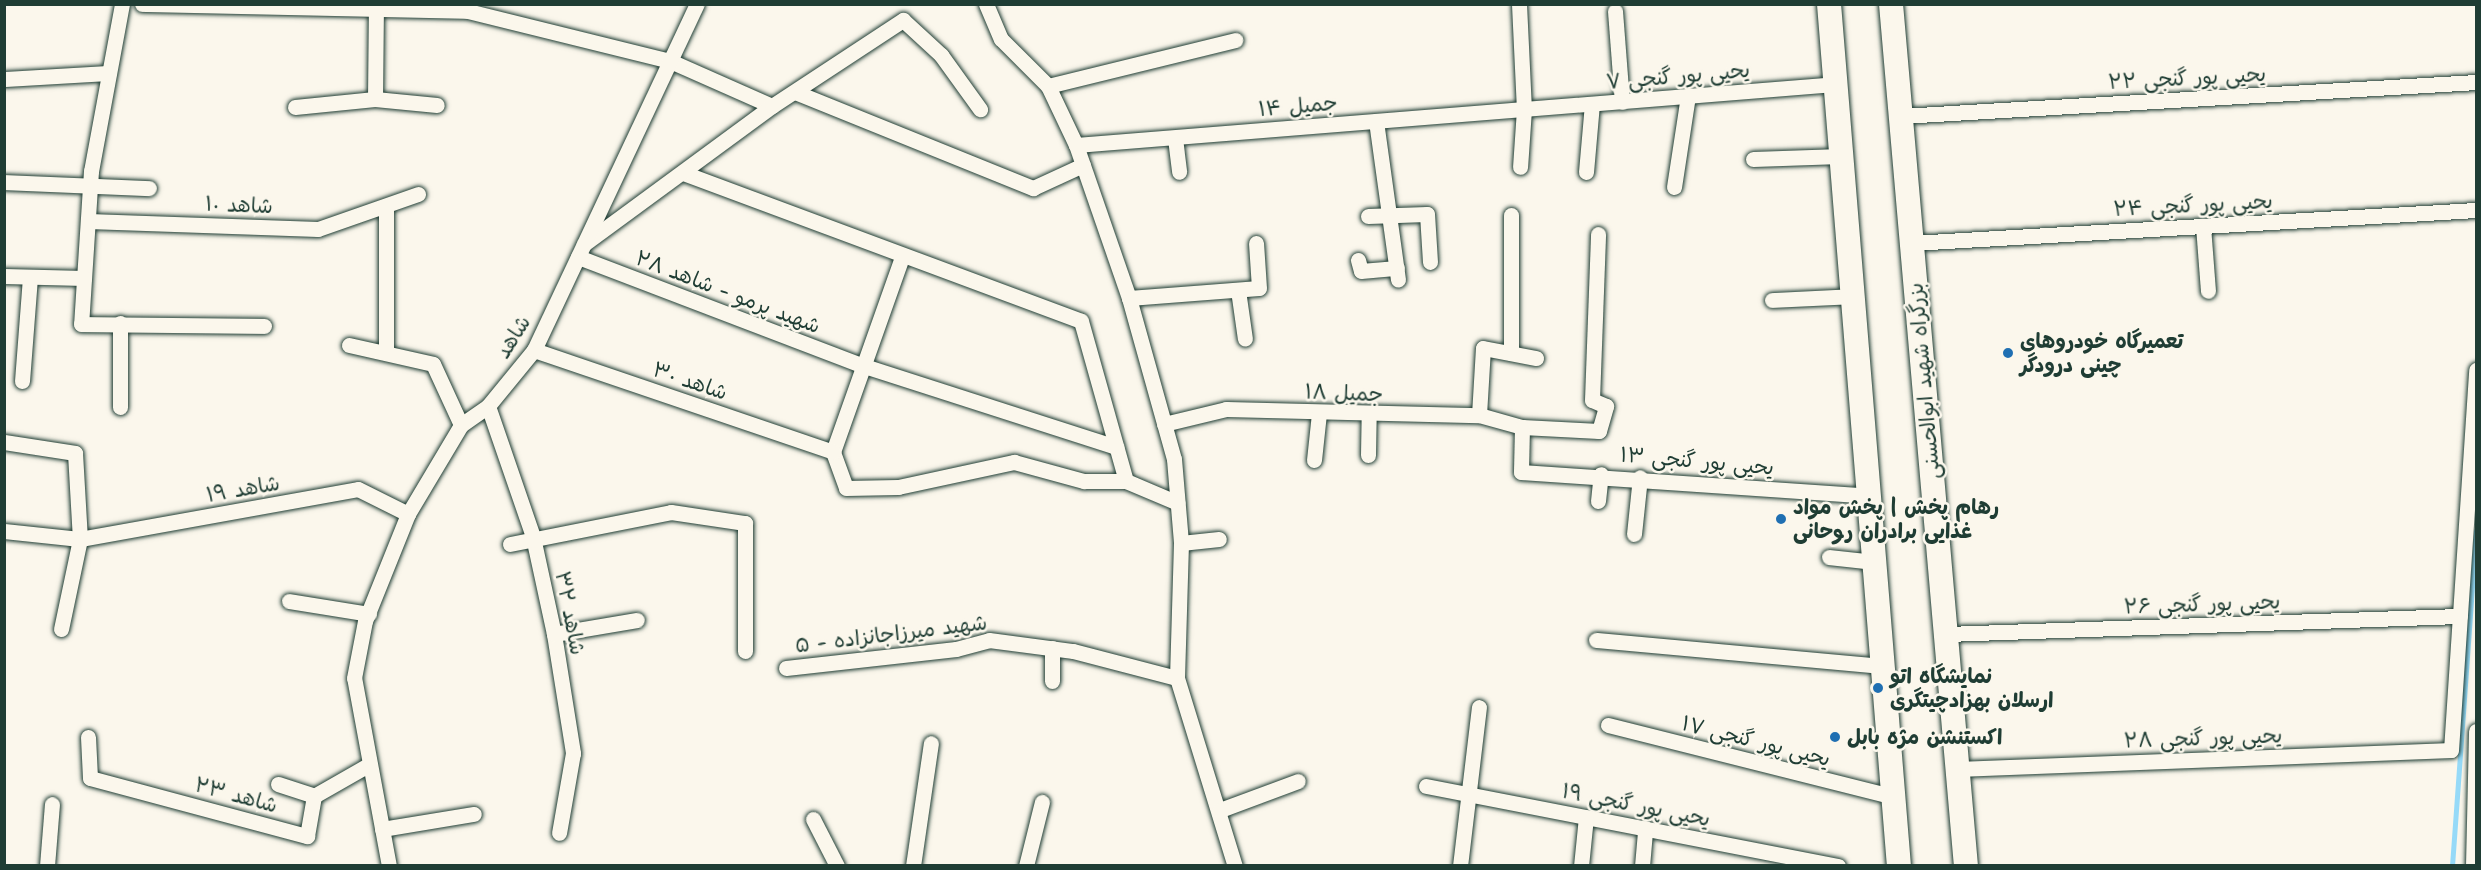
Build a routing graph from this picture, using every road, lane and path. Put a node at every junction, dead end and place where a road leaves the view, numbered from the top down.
1 (122, 4) edge
2 (142, 4) edge
3 (697, 4) edge
4 (986, 4) edge
5 (1519, 4) edge
6 (1829, 4) edge
7 (1891, 4) edge
8 (186, 6) edge
9 (255, 6) edge
10 (376, 6) edge
11 (1615, 11) dead end
12 (1235, 40) dead end
13 (670, 61) junction
14 (110, 72) junction
15 (4, 79) edge
16 (2476, 82) edge
17 (1835, 84) junction
18 (1048, 86) junction
19 (795, 92) junction
20 (1688, 96) junction
21 (375, 99) junction
22 (1622, 102) junction
23 (1592, 104) junction
24 (437, 105) dead end
25 (772, 106) junction
26 (295, 107) dead end
27 (980, 109) dead end
28 (1524, 109) junction
29 (1901, 116) junction
30 (1376, 121) junction
31 (1175, 138) junction
32 (1076, 145) junction
33 (1841, 156) junction
34 (1753, 159) dead end
35 (1083, 165) junction
36 (1520, 167) dead end
37 (1179, 172) dead end
38 (1586, 172) dead end
39 (686, 174) junction
40 (91, 179) junction
41 (4, 182) edge
42 (1674, 187) dead end
43 (148, 188) dead end
44 (418, 194) dead end
45 (386, 208) junction
46 (2476, 210) edge
47 (1389, 213) junction
48 (1511, 215) dead end
49 (1368, 216) dead end
50 (88, 221) junction
51 (2203, 226) junction
52 (1598, 234) dead end
53 (1256, 243) dead end
54 (1912, 243) junction
55 (581, 251) junction
56 (902, 257) junction
57 (1358, 260) dead end
58 (1430, 262) dead end
59 (4, 276) edge
60 (30, 277) junction
61 (84, 278) junction
62 (1238, 290) junction
63 (2208, 291) dead end
64 (1853, 296) junction
65 (1129, 298) junction
66 (1772, 300) dead end
67 (120, 324) junction
68 (264, 326) dead end
69 (1245, 339) dead end
70 (349, 345) dead end
71 (386, 350) junction
72 (534, 350) junction
73 (1511, 353) junction
74 (1536, 358) dead end
75 (864, 366) junction
76 (2476, 370) edge
77 (22, 381) dead end
78 (488, 406) junction
79 (120, 407) dead end
80 (1319, 413) junction
81 (1479, 415) junction
82 (1369, 416) junction
83 (1164, 424) junction
84 (461, 425) junction
85 (1522, 427) junction
86 (4, 442) edge
87 (1116, 447) junction
88 (833, 452) junction
89 (1368, 455) dead end
90 (1314, 460) dead end
91 (1601, 474) junction
92 (1640, 477) junction
93 (1126, 481) junction
94 (1869, 496) junction
95 (1598, 501) dead end
96 (1178, 503) junction
97 (408, 514) junction
98 (4, 531) edge
99 (1634, 534) dead end
100 (533, 537) junction
101 (80, 539) junction
102 (1219, 539) dead end
103 (1181, 543) junction
104 (510, 544) dead end
105 (1829, 557) dead end
106 (1874, 562) junction
107 (289, 601) dead end
108 (369, 614) junction
109 (2460, 616) junction
110 (637, 620) dead end
111 (61, 629) dead end
112 (554, 634) junction
113 (1946, 634) junction
114 (1596, 640) dead end
115 (1052, 648) junction
116 (745, 651) dead end
117 (1883, 666) junction
118 (786, 668) dead end
119 (1177, 678) junction
120 (1052, 681) dead end
121 (1479, 707) dead end
122 (1608, 725) dead end
123 (88, 737) dead end
124 (2476, 738) edge
125 (931, 743) dead end
126 (370, 764) junction
127 (1958, 769) junction
128 (1298, 781) dead end
129 (278, 784) dead end
130 (1426, 786) dead end
131 (1468, 795) junction
132 (314, 796) junction
133 (1894, 797) junction
134 (1042, 802) dead end
135 (52, 804) dead end
136 (1220, 810) junction
137 (474, 814) dead end
138 (1586, 817) junction
139 (813, 819) dead end
140 (1645, 828) junction
141 (382, 829) junction
142 (559, 833) dead end
143 (47, 866) edge
144 (389, 866) edge
145 (837, 866) edge
146 (913, 866) edge
147 (1026, 866) edge
148 (1235, 866) edge
149 (1460, 866) edge
150 (1581, 866) edge
151 (1642, 866) edge
152 (1838, 866) edge
153 (1899, 866) edge
154 (1966, 866) edge
155 (2474, 866) edge

1 - 14 street
2 - 8 street
3 - 13 street, شاهد
4 - 18 street
5 - 28 street
6 - 17 main road
7 - 29 main road, بزرگراه شهید ابوالحسنی
8 - 9 street
9 - 10 street
10 - 13 street
10 - 21 street
11 - 22 street
12 - 18 street
13 - 25 street
13 - 55 street, شاهد
14 - 15 street
14 - 40 street
16 - 29 street, یحیی پور گنجی ۲۲
17 - 20 street, یحیی پور گنجی ۷
17 - 33 main road
18 - 32 street
19 - 25 street
19 - 27 street
19 - 35 street
20 - 22 street, یحیی پور گنجی ۷
20 - 42 street
21 - 24 street
21 - 26 street
22 - 23 street, یحیی پور گنجی ۷
23 - 28 street, یحیی پور گنجی ۷
23 - 38 street
25 - 39 street
28 - 30 street, جمیل ۱۴
28 - 36 street
29 - 54 main road, بزرگراه شهید ابوالحسنی
30 - 31 street, جمیل ۱۴
30 - 47 street
31 - 32 street, جمیل ۱۴
31 - 37 street
32 - 35 street
33 - 34 street
33 - 64 main road
35 - 65 street
39 - 55 street
39 - 56 street
40 - 41 street
40 - 43 street
40 - 50 street
44 - 45 street, شاهد ۱۰
45 - 50 street, شاهد ۱۰
45 - 71 street
46 - 51 street, یحیی پور گنجی ۲۴
47 - 49 street
47 - 57 street
47 - 58 street
48 - 73 street
50 - 61 street
51 - 54 street, یحیی پور گنجی ۲۴
51 - 63 street
52 - 85 street, جمیل ۱۸
53 - 62 street
54 - 113 main road, بزرگراه شهید ابوالحسنی
55 - 72 street, شاهد
55 - 75 street, شهید پرمو - شاهد ۲۸
56 - 75 street
56 - 87 street
59 - 60 street
60 - 61 street
60 - 77 street
61 - 67 street
62 - 65 street
62 - 69 street
64 - 66 street
64 - 94 main road
65 - 83 street
67 - 68 street
67 - 79 street
70 - 71 street
71 - 84 street
72 - 78 street, شاهد
72 - 88 street, شاهد ۳۰
73 - 74 street
73 - 81 street
75 - 87 street, شهید پرمو - شاهد ۲۸
75 - 88 street
76 - 109 street
78 - 84 street, شاهد
78 - 100 street, شاهد ۳۲
80 - 82 street, جمیل ۱۸
80 - 83 street, جمیل ۱۸
80 - 90 street
81 - 82 street, جمیل ۱۸
81 - 85 street, جمیل ۱۸
82 - 89 street
83 - 96 street
84 - 97 street, شاهد
85 - 91 street, یحیی پور گنجی ۱۳
86 - 101 street
87 - 93 street
88 - 93 street
91 - 92 street, یحیی پور گنجی ۱۳
91 - 95 street
92 - 94 street, یحیی پور گنجی ۱۳
92 - 99 street
93 - 96 street
94 - 106 main road
96 - 103 street
97 - 101 street, شاهد ۱۹
97 - 108 street, شاهد
98 - 101 street, شاهد ۱۹
100 - 104 street
100 - 112 street, شاهد ۳۲
100 - 116 street
101 - 111 street
102 - 103 street
103 - 119 street
105 - 106 street
106 - 117 main road
107 - 108 street
108 - 126 street, شاهد
109 - 113 street, یحیی پور گنجی ۲۶
109 - 127 street, یحیی پور گنجی ۲۸
110 - 112 street
112 - 142 street, شاهد ۳۲
113 - 127 main road, بزرگراه شهید ابوالحسنی
114 - 117 street
115 - 118 street, شهید میرزاجانزاده - ۵
115 - 119 street, شهید میرزاجانزاده - ۵
115 - 120 street
117 - 133 main road
119 - 136 street
121 - 131 street
122 - 133 street, یحیی پور گنجی ۱۷
123 - 132 street, شاهد ۲۳
124 - 155 street
125 - 146 street
126 - 132 street
126 - 141 street
127 - 154 main road, بزرگراه شهید ابوالحسنی
128 - 136 street
129 - 132 street
130 - 131 street, یحیی پور گنجی ۱۹
131 - 138 street, یحیی پور گنجی ۱۹
131 - 149 street
133 - 153 main road
134 - 147 street
135 - 143 street
136 - 148 street
137 - 141 street
138 - 140 street, یحیی پور گنجی ۱۹
138 - 150 street
139 - 145 street
140 - 151 street
140 - 152 street, یحیی پور گنجی ۱۹
141 - 144 street

